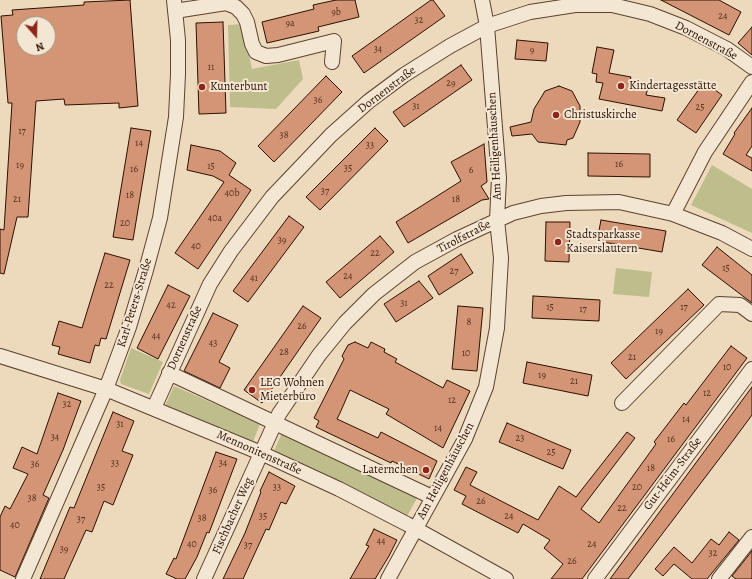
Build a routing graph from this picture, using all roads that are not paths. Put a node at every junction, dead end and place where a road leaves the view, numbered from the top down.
1 (482, 0) edge
2 (612, 2) edge
3 (174, 5) edge
4 (487, 26) junction
5 (332, 62) dead end
6 (752, 67) edge
7 (752, 82) edge
8 (673, 214) junction
9 (497, 220) junction
10 (752, 249) edge
11 (752, 314) edge
12 (0, 356) edge
13 (752, 370) edge
14 (169, 374) junction
15 (106, 389) junction
16 (622, 403) dead end
17 (154, 408) junction
18 (274, 422) junction
19 (261, 453) junction
20 (432, 497) junction
21 (415, 528) junction
22 (752, 537) edge
23 (23, 579) edge
24 (204, 579) edge
25 (388, 579) edge
26 (506, 579) edge
27 (594, 579) edge
28 (719, 579) edge

1 - 4 street, Am Heiligenhäuschen
2 - 4 street, Dornenstraße
2 - 6 street, Dornenstraße
3 - 5 street, Karl-Peters-Straße
3 - 15 street, Karl-Peters-Straße
4 - 9 street, Am Heiligenhäuschen
4 - 14 street, Dornenstraße
7 - 8 street
8 - 9 street, Tirolfstraße
8 - 10 street, Tirolfstraße
9 - 18 street, Tirolfstraße
9 - 20 street, Am Heiligenhäuschen
11 - 16 street
12 - 15 street, Mennonitenstraße
13 - 27 street, Gut-Heim-Straße
14 - 17 street, Dornenstraße
14 - 18 street
15 - 17 street, Mennonitenstraße
15 - 23 street, Karl-Peters-Straße
17 - 19 street, Mennonitenstraße
18 - 19 street, Tirolfstraße
18 - 20 street
19 - 21 street, Mennonitenstraße
19 - 24 street, Fischbacher Weg
20 - 21 street, Am Heiligenhäuschen
21 - 25 street, Am Heiligenhäuschen
21 - 26 street, Mennonitenstraße
22 - 28 street

